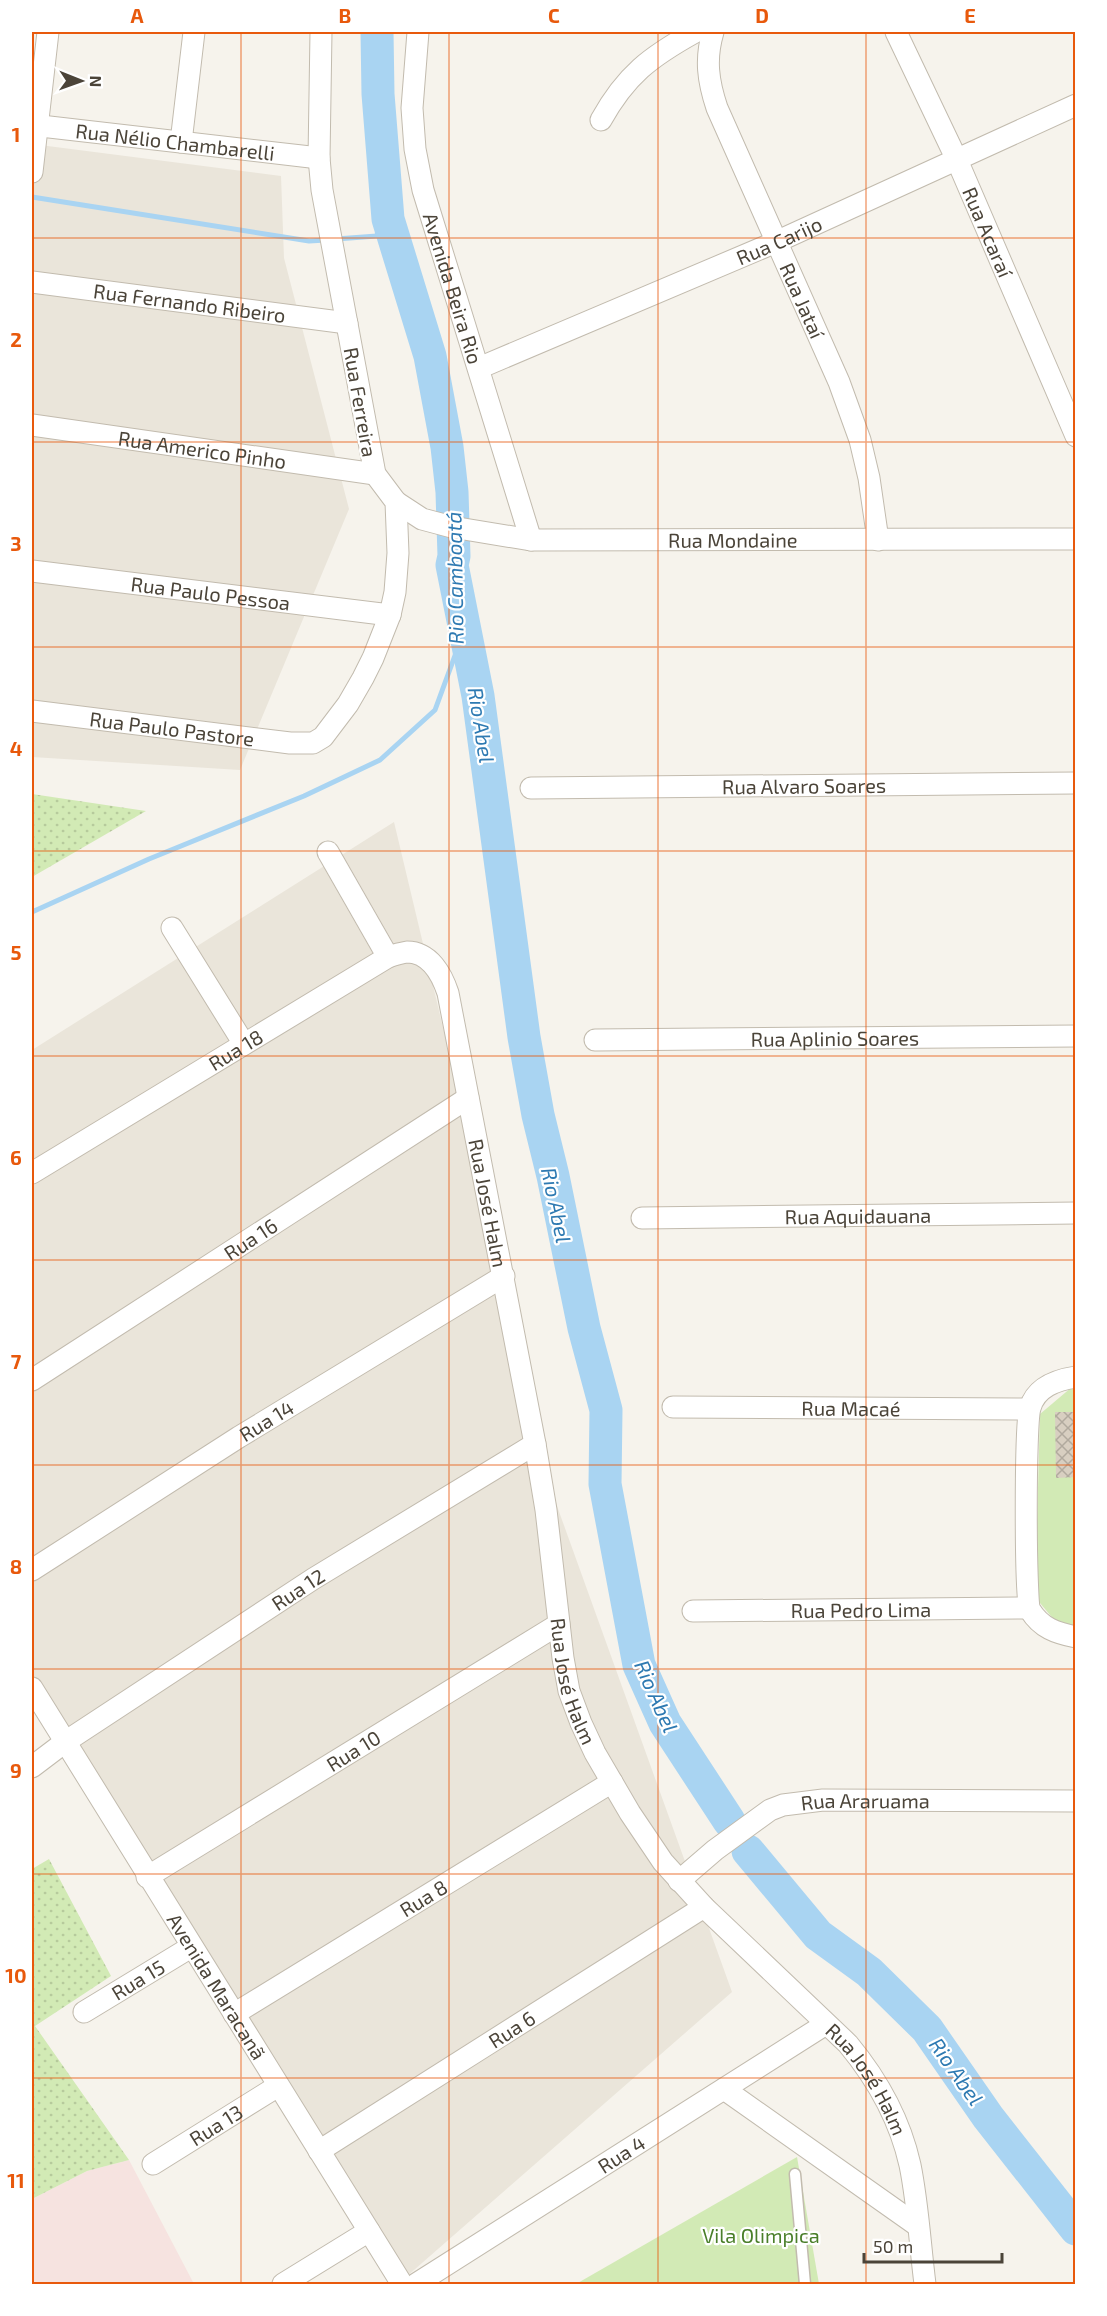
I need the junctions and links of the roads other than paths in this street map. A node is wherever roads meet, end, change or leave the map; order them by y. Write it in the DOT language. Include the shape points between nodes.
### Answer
graph roads {
  1 [pos="48,32"];
  2 [pos="194,32"];
  3 [pos="321,32"];
  4 [pos="418,32"];
  5 [pos="694,32"];
  6 [pos="713,32"];
  7 [pos="896,32"];
  8 [pos="1076,105"];
  9 [pos="601,120"];
  10 [pos="34,125"];
  11 [pos="181,142"];
  12 [pos="319,158"];
  13 [pos="957,160"];
  14 [pos="32,170"];
  15 [pos="776,242"];
  16 [pos="32,282"];
  17 [pos="347,323"];
  18 [pos="479,368"];
  19 [pos="32,425"];
  20 [pos="1076,436"];
  21 [pos="375,474"];
  22 [pos="396,502"];
  23 [pos="1076,539"];
  24 [pos="531,540"];
  25 [pos="878,540"];
  26 [pos="32,571"];
  27 [pos="390,615"];
  28 [pos="32,711"];
  29 [pos="1076,783"];
  30 [pos="531,789"];
  31 [pos="328,852"];
  32 [pos="172,928"];
  33 [pos="388,957"];
  34 [pos="441,973"];
  35 [pos="1076,1036"];
  36 [pos="595,1040"];
  37 [pos="244,1044"];
  38 [pos="468,1098"];
  39 [pos="32,1173"];
  40 [pos="1076,1213"];
  41 [pos="642,1218"];
  42 [pos="504,1276"];
  43 [pos="1076,1377"];
  44 [pos="32,1380"];
  45 [pos="673,1407"];
  46 [pos="1029,1408"];
  47 [pos="535,1444"];
  48 [pos="32,1570"];
  49 [pos="1029,1608"];
  50 [pos="693,1611"];
  51 [pos="559,1624"];
  52 [pos="1076,1637"];
  53 [pos="32,1688"];
  54 [pos="65,1742"];
  55 [pos="32,1767"];
  56 [pos="612,1782"];
  57 [pos="1076,1801"];
  58 [pos="147,1877"];
  59 [pos="679,1881"];
  60 [pos="704,1907"];
  61 [pos="192,1947"];
  62 [pos="84,2012"];
  63 [pos="234,2014"];
  64 [pos="826,2024"];
  65 [pos="278,2086"];
  66 [pos="724,2089"];
  67 [pos="319,2151"];
  68 [pos="153,2164"];
  69 [pos="795,2174"];
  70 [pos="918,2226"];
  71 [pos="369,2231"];
  72 [pos="283,2284"];
  73 [pos="402,2284"];
  74 [pos="416,2284"];
  75 [pos="805,2284"];
  76 [pos="925,2284"];
  1 -- 10 [label="street"];
  2 -- 11 [label="street"];
  3 -- 12 [label="street, Rua Ferreira"];
  4 -- 18 [label="street, Avenida Beira Rio" via="412,108 415,149 423,190"];
  5 -- 9 [label="street" via="634,73"];
  6 -- 15 [label="street, Rua Jataí" via="707,66 709,84"];
  7 -- 13 [label="street, Rua Acaraí"];
  8 -- 13 [label="street, Rua Carijo"];
  10 -- 11 [label="street, Rua Nélio Chambarelli"];
  10 -- 14 [label="street"];
  11 -- 12 [label="street, Rua Nélio Chambarelli"];
  12 -- 17 [label="street, Rua Ferreira"];
  13 -- 15 [label="street, Rua Carijo"];
  13 -- 20 [label="street, Rua Acaraí"];
  15 -- 18 [label="street, Rua Carijo"];
  15 -- 25 [label="street, Rua Jataí" via="839,382 860,440"];
  16 -- 17 [label="street, Rua Fernando Ribeiro"];
  17 -- 21 [label="street, Rua Ferreira"];
  18 -- 24 [label="street, Avenida Beira Rio"];
  19 -- 21 [label="street, Rua Americo Pinho"];
  21 -- 22 [label="street, Rua Ferreira"];
  22 -- 24 [label="street, Rua Mondaine" via="422,519"];
  22 -- 27 [label="street" via="399,553"];
  23 -- 25 [label="street, Rua Mondaine"];
  24 -- 25 [label="street, Rua Mondaine"];
  26 -- 27 [label="street, Rua Paulo Pessoa"];
  27 -- 28 [label="street, Rua Paulo Pastore" via="348,704 313,743"];
  29 -- 30 [label="street, Rua Alvaro Soares"];
  31 -- 33 [label="street"];
  32 -- 37 [label="street"];
  33 -- 34 [label="street, Rua 18" via="408,952 425,958"];
  33 -- 37 [label="street, Rua 18"];
  34 -- 38 [label="street, Rua José Halm"];
  35 -- 36 [label="street, Rua Aplinio Soares"];
  37 -- 39 [label="street, Rua 18"];
  38 -- 42 [label="street, Rua José Halm"];
  38 -- 44 [label="street, Rua 16"];
  40 -- 41 [label="street, Rua Aquidauana"];
  42 -- 47 [label="street, Rua José Halm"];
  42 -- 48 [label="street, Rua 14" via="239,1437"];
  43 -- 46 [label="street" via="1042,1388"];
  45 -- 46 [label="street, Rua Macaé"];
  46 -- 49 [label="street" via="1025,1503"];
  47 -- 51 [label="street, Rua José Halm"];
  47 -- 54 [label="street, Rua 12" via="313,1579"];
  49 -- 50 [label="street, Rua Pedro Lima"];
  49 -- 52 [label="street" via="1055,1633"];
  51 -- 56 [label="street, Rua José Halm" via="569,1691"];
  51 -- 58 [label="street, Rua 10"];
  53 -- 54 [label="street, Avenida Maracanã"];
  54 -- 55 [label="street, Rua 12"];
  54 -- 58 [label="street, Avenida Maracanã"];
  56 -- 59 [label="street, Rua José Halm" via="646,1838"];
  56 -- 63 [label="street, Rua 8"];
  57 -- 59 [label="street, Rua Araruama" via="823,1800 783,1805 770,1810 715,1850"];
  58 -- 61 [label="street, Avenida Maracanã"];
  59 -- 60 [label="street, Rua José Halm"];
  60 -- 64 [label="street, Rua José Halm"];
  60 -- 67 [label="street, Rua 6"];
  61 -- 62 [label="street, Rua 15"];
  61 -- 63 [label="street, Avenida Maracanã"];
  63 -- 65 [label="street, Avenida Maracanã"];
  64 -- 66 [label="street, Rua 4"];
  64 -- 70 [label="street, Rua José Halm" via="848,2044 885,2096 910,2165"];
  65 -- 67 [label="street, Avenida Maracanã"];
  65 -- 68 [label="street, Rua 13"];
  66 -- 70 [label="street"];
  66 -- 74 [label="street, Rua 4"];
  67 -- 71 [label="street, Avenida Maracanã"];
  69 -- 75 [label="lane"];
  70 -- 76 [label="street, Rua José Halm"];
  71 -- 72 [label="street"];
  71 -- 73 [label="street, Avenida Maracanã"];
}
